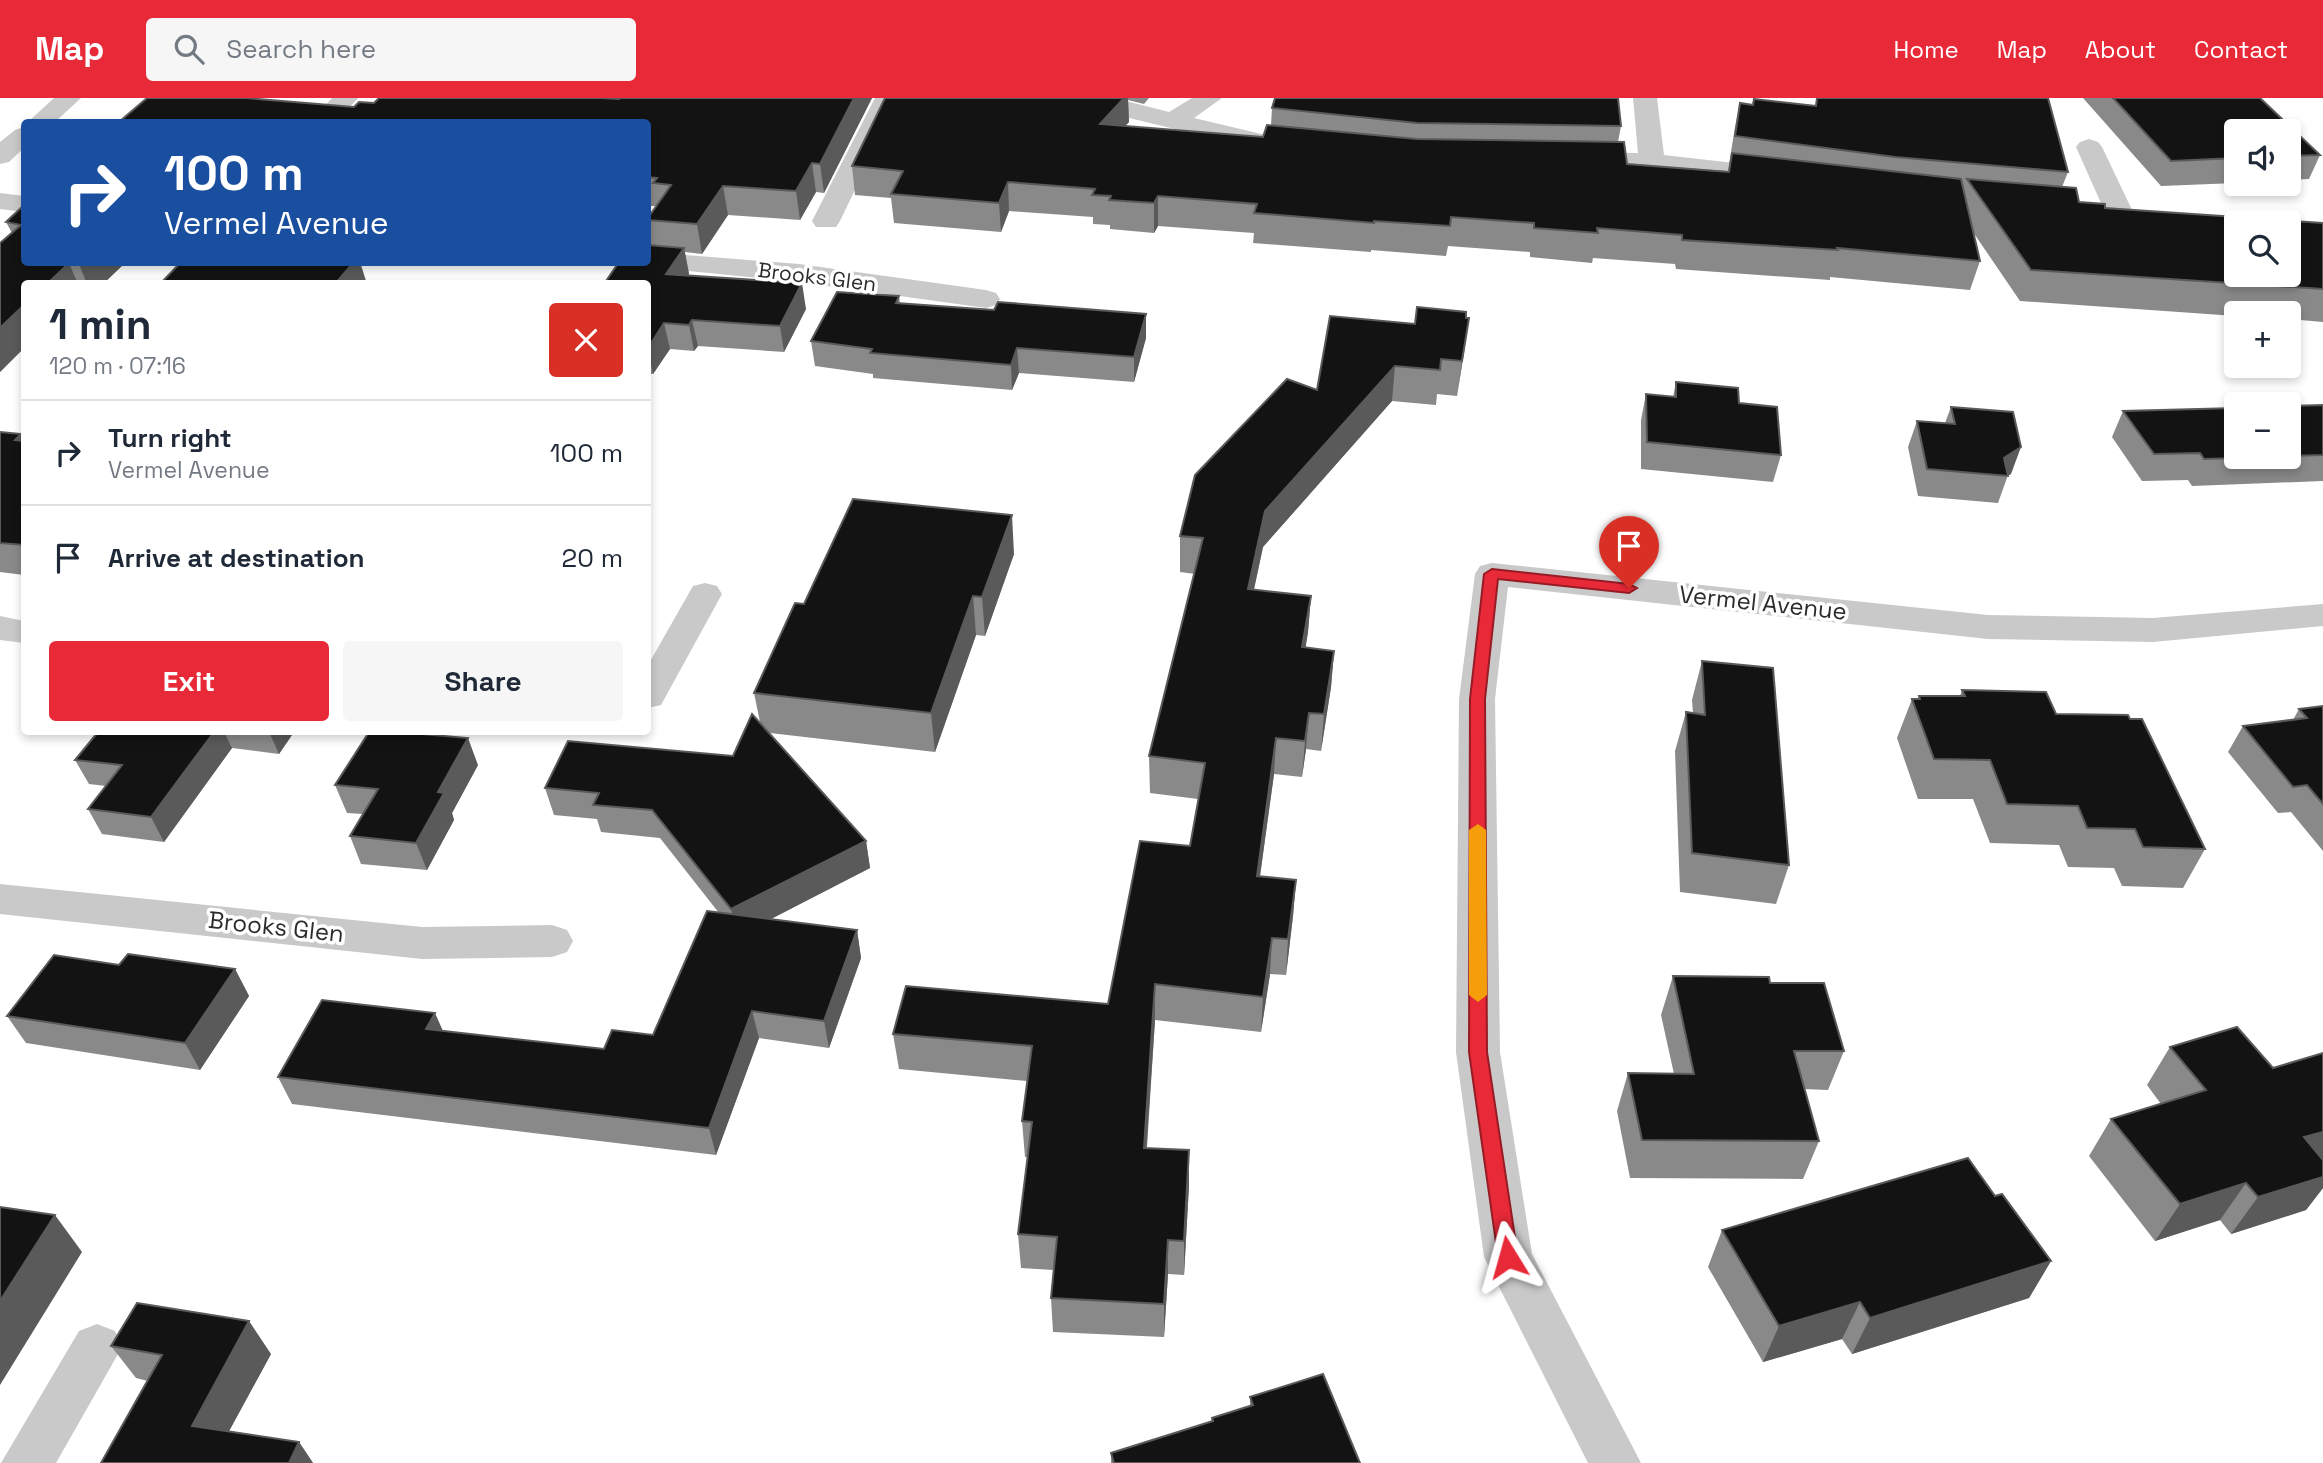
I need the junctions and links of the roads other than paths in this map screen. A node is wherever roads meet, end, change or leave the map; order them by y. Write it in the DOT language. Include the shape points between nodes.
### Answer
graph roads {
  1 [pos="69,98"];
  2 [pos="346,98"];
  3 [pos="887,98"];
  4 [pos="1076,98"];
  5 [pos="1210,98"];
  6 [pos="1645,98"];
  7 [pos="44,119"];
  8 [pos="325,119"];
  9 [pos="1173,120"];
  10 [pos="21,138"];
  11 [pos="1289,146"];
  12 [pos="2089,147"];
  13 [pos="0,156"];
  14 [pos="1554,160"];
  15 [pos="1652,161"];
  16 [pos="1809,181"];
  17 [pos="0,201"];
  18 [pos="21,204"];
  19 [pos="2085,208"];
  20 [pos="826,221"];
  21 [pos="651,260"];
  22 [pos="986,299"];
  23 [pos="705,594"];
  24 [pos="2323,615"];
  25 [pos="0,628"];
  26 [pos="21,632"];
  27 [pos="651,691"];
  28 [pos="0,899"];
  29 [pos="552,941"];
  30 [pos="97,1346"];
  31 [pos="27,1463"];
  32 [pos="1615,1463"];
  1 -- 7 [label="street"];
  2 -- 8 [label="street"];
  3 -- 20 [label="street"];
  4 -- 9 [label="street"];
  5 -- 9 [label="street"];
  6 -- 15 [label="street"];
  9 -- 11 [label="street" via="1230,137"];
  10 -- 13 [label="street"];
  12 -- 19 [label="street" via="2132,213"];
  14 -- 15 [label="street"];
  15 -- 16 [label="street"];
  17 -- 18 [label="street"];
  21 -- 22 [label="street, Brooks Glen" via="799,273"];
  23 -- 27 [label="street"];
  24 -- 32 [label="street, Vermel Avenue" via="2153,630 1988,626 1492,574 1477,699 1478,1052 1508,1257"];
  25 -- 26 [label="street"];
  28 -- 29 [label="street, Brooks Glen" via="422,943"];
  30 -- 31 [label="street"];
}
